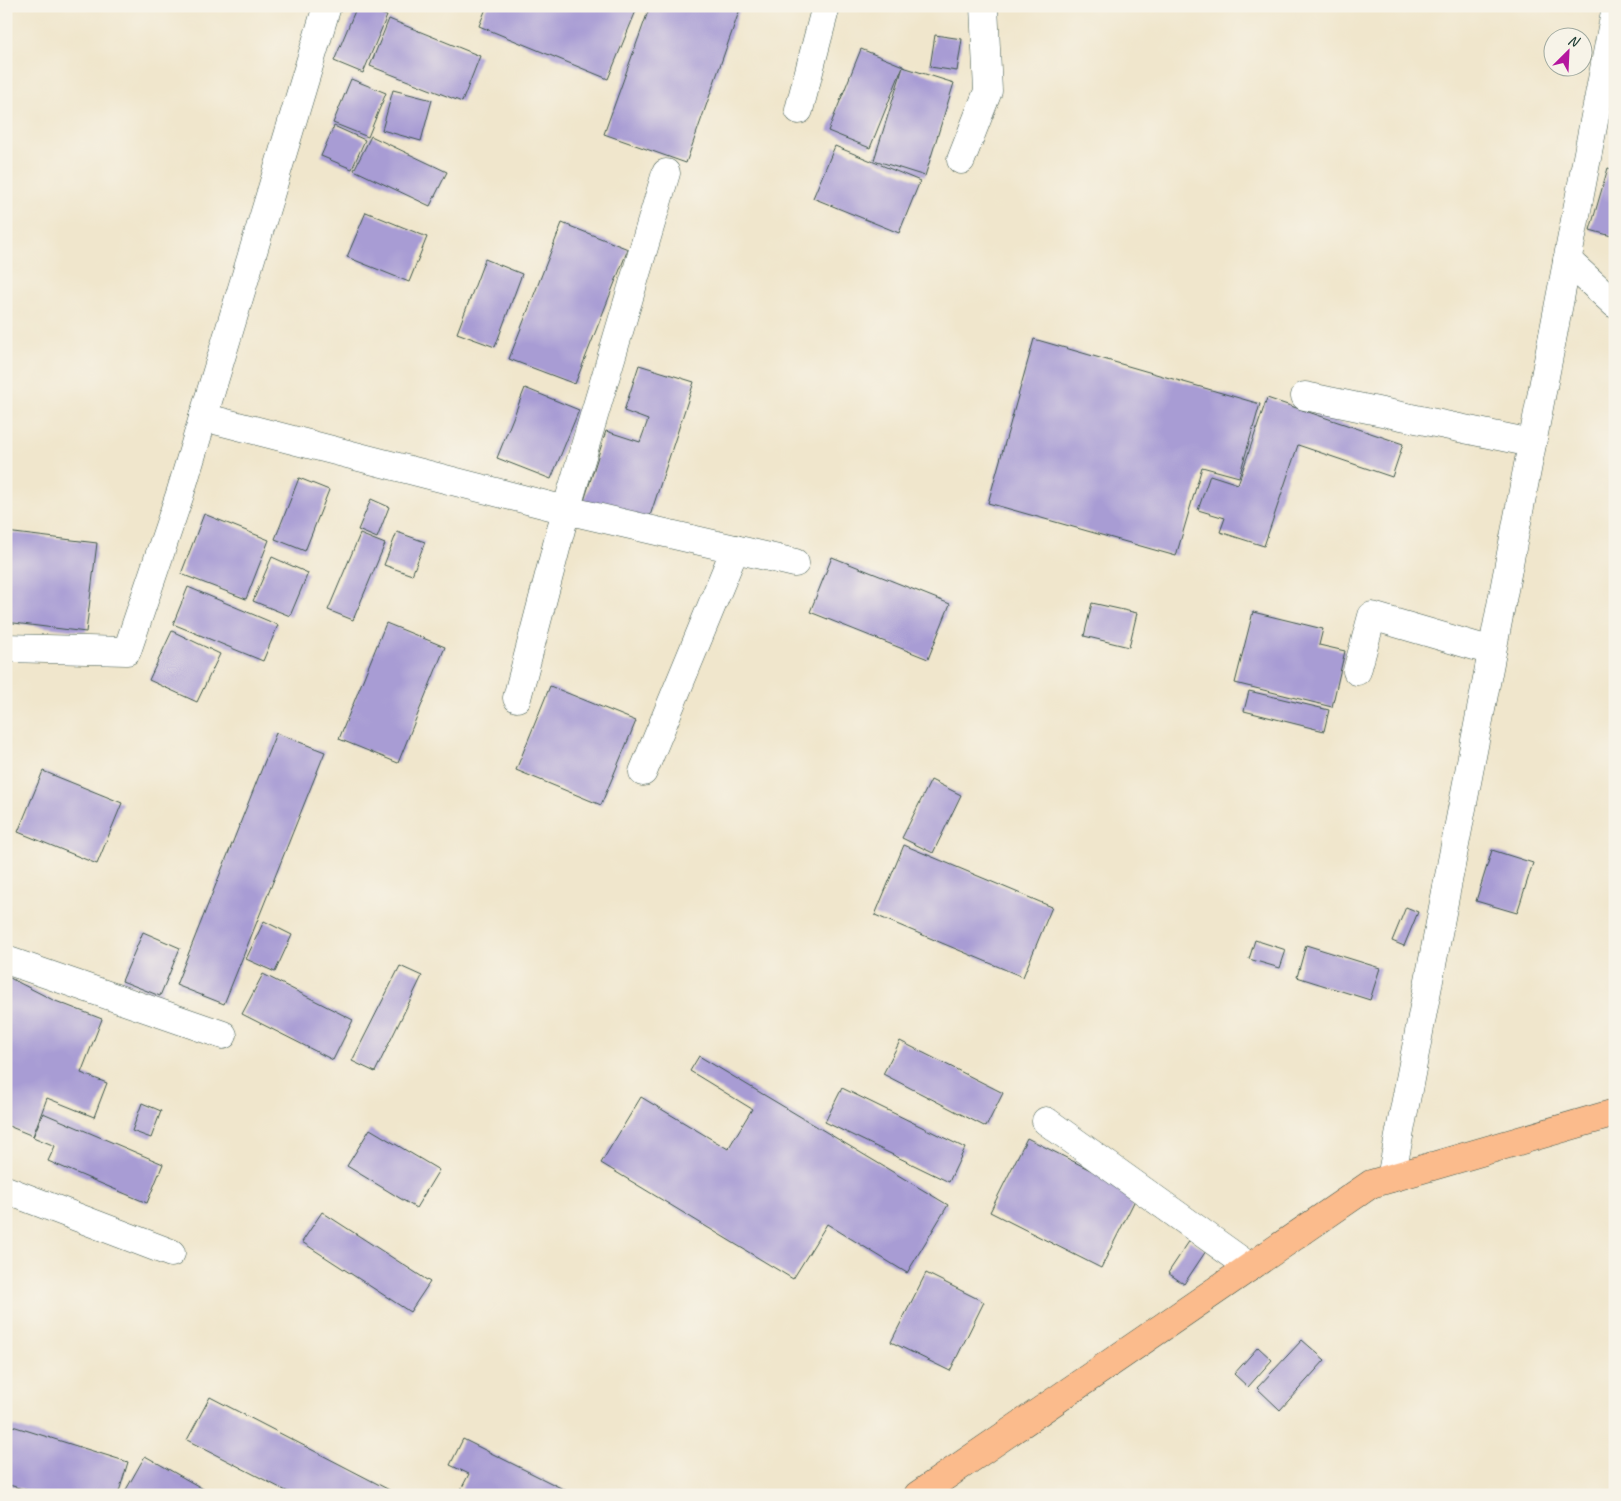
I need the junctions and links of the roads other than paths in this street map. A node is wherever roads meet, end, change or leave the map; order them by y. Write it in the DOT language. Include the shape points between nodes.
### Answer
graph roads {
  1 [pos="327,6"];
  2 [pos="826,6"];
  3 [pos="984,6"];
  4 [pos="1615,12"];
  5 [pos="799,110"];
  6 [pos="961,160"];
  7 [pos="666,173"];
  8 [pos="1567,260"];
  9 [pos="1615,304"];
  10 [pos="1305,396"];
  11 [pos="203,417"];
  12 [pos="1532,443"];
  13 [pos="566,510"];
  14 [pos="735,549"];
  15 [pos="796,563"];
  16 [pos="6,648"];
  17 [pos="1492,651"];
  18 [pos="1357,672"];
  19 [pos="517,698"];
  20 [pos="643,772"];
  21 [pos="6,960"];
  22 [pos="222,1035"];
  23 [pos="1615,1112"];
  24 [pos="1046,1121"];
  25 [pos="1391,1178"];
  26 [pos="6,1190"];
  27 [pos="171,1253"];
  28 [pos="1250,1267"];
  29 [pos="918,1495"];
  1 -- 11 [label="street"];
  2 -- 5 [label="street"];
  3 -- 6 [label="street" via="988,91"];
  4 -- 8 [label="street"];
  7 -- 13 [label="street"];
  8 -- 9 [label="street"];
  8 -- 12 [label="street"];
  10 -- 12 [label="street"];
  11 -- 13 [label="street"];
  11 -- 16 [label="street" via="128,650"];
  12 -- 17 [label="street"];
  13 -- 14 [label="street"];
  13 -- 19 [label="street"];
  14 -- 15 [label="street"];
  14 -- 20 [label="street"];
  17 -- 18 [label="street" via="1372,616"];
  17 -- 25 [label="street"];
  21 -- 22 [label="street"];
  23 -- 25 [label="main road"];
  24 -- 28 [label="street"];
  25 -- 28 [label="main road" via="1371,1184"];
  26 -- 27 [label="street"];
  28 -- 29 [label="main road"];
}
